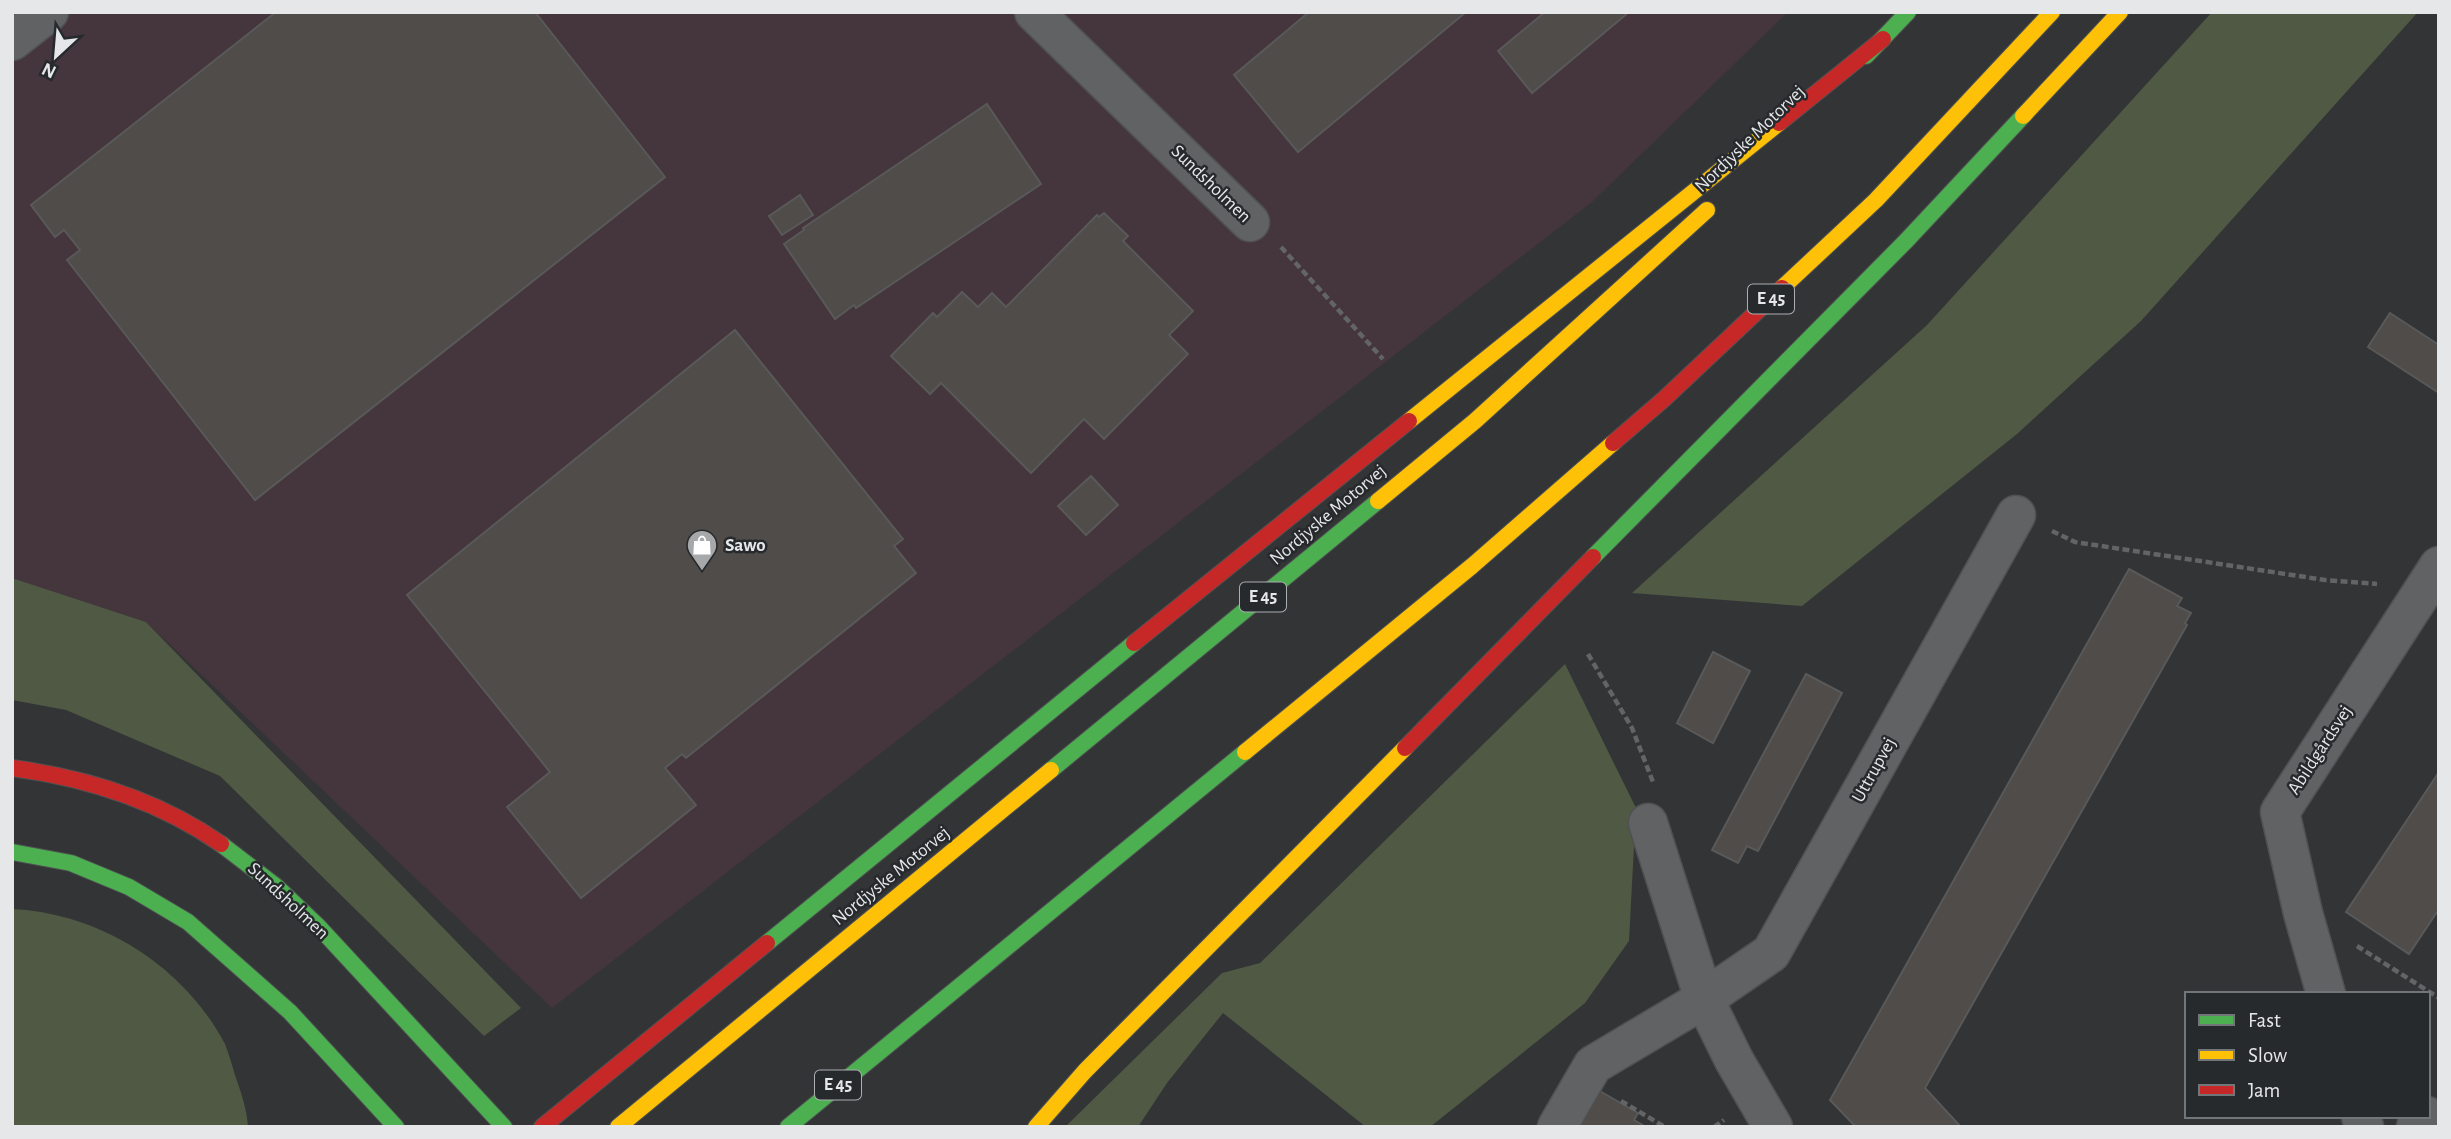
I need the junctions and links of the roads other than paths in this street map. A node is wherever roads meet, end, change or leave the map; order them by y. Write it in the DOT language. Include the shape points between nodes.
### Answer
graph roads {
  1 [pos="49,12"];
  2 [pos="1034,12"];
  3 [pos="1908,12"];
  4 [pos="2052,12"];
  5 [pos="2120,12"];
  6 [pos="1883,39"];
  7 [pos="12,41"];
  8 [pos="1763,156"];
  9 [pos="1723,195"];
  10 [pos="1250,222"];
  11 [pos="2016,515"];
  12 [pos="2429,582"];
  13 [pos="12,768"];
  14 [pos="1648,823"];
  15 [pos="12,852"];
  16 [pos="2325,992"];
  17 [pos="1704,999"];
  18 [pos="396,1127"];
  19 [pos="504,1127"];
  20 [pos="542,1127"];
  21 [pos="618,1127"];
  22 [pos="788,1127"];
  23 [pos="1035,1127"];
  24 [pos="1557,1127"];
  25 [pos="1773,1127"];
  1 -- 7 [label="street"];
  2 -- 10 [label="street, Sundsholmen"];
  3 -- 6 [label="main road, Nordjyske Motorvej"];
  4 -- 22 [label="main road, E 45" via="1876,200 1664,399 1472,566"];
  5 -- 23 [label="main road" via="1906,241 1085,1071"];
  6 -- 8 [label="main road, Nordjyske Motorvej"];
  6 -- 20 [label="main road"];
  9 -- 21 [label="main road, Nordjyske Motorvej / E 45" via="1475,421"];
  11 -- 17 [label="street, Uttrupvej" via="1771,953"];
  12 -- 16 [label="street, Abildgårdsvej" via="2280,812"];
  13 -- 19 [label="main road, Sundsholmen" via="112,787 182,818 244,859 309,917"];
  14 -- 17 [label="street"];
  15 -- 18 [label="main road" via="71,863 129,887 188,922 290,1012"];
  17 -- 24 [label="street, Uttrupvej" via="1593,1065"];
  17 -- 25 [label="street"];
}
